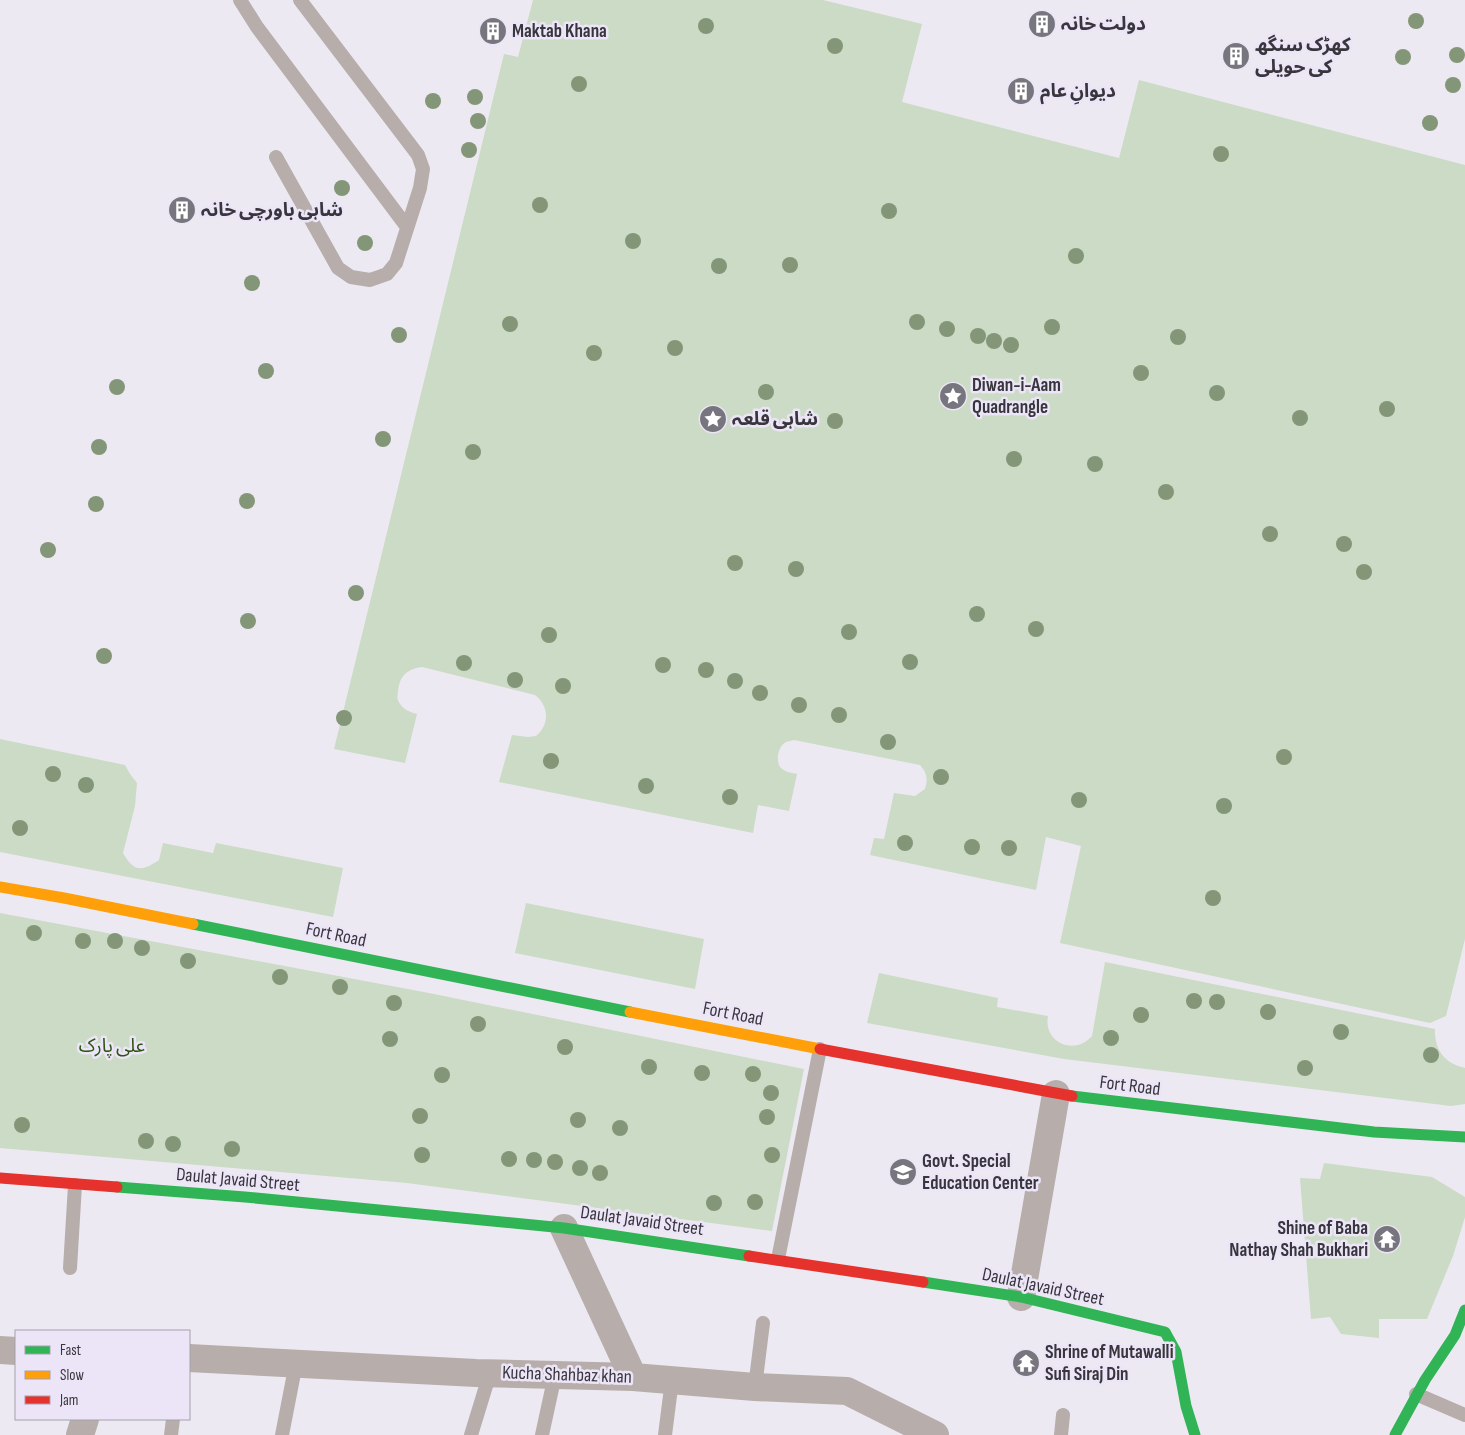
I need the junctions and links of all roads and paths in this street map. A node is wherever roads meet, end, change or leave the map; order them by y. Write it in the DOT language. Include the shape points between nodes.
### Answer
graph roads {
  1 [pos="240,0"];
  2 [pos="300,0"];
  3 [pos="276,157"];
  4 [pos="407,227"];
  5 [pos="0,887"];
  6 [pos="820,1049"];
  7 [pos="1056,1094"];
  8 [pos="1465,1137"];
  9 [pos="0,1178"];
  10 [pos="75,1185"];
  11 [pos="564,1228"];
  12 [pos="778,1259"];
  13 [pos="70,1268"];
  14 [pos="1021,1297"];
  15 [pos="1465,1310"];
  16 [pos="763,1323"];
  17 [pos="1460,1336"];
  18 [pos="0,1350"];
  19 [pos="15,1351"];
  20 [pos="190,1358"];
  21 [pos="296,1364"];
  22 [pos="490,1373"];
  23 [pos="555,1375"];
  24 [pos="633,1377"];
  25 [pos="672,1380"];
  26 [pos="755,1387"];
  27 [pos="1416,1394"];
  28 [pos="1063,1415"];
  29 [pos="1465,1415"];
  30 [pos="85,1420"];
  31 [pos="173,1420"];
  32 [pos="80,1435"];
  33 [pos="171,1435"];
  34 [pos="282,1435"];
  35 [pos="471,1435"];
  36 [pos="542,1435"];
  37 [pos="665,1435"];
  38 [pos="935,1435"];
  39 [pos="1061,1435"];
  40 [pos="1195,1435"];
  41 [pos="1394,1435"];
  1 -- 4 [label="lane"];
  2 -- 4 [label="lane" via="418,155 423,169"];
  3 -- 4 [label="lane" via="338,268 351,277 370,280 388,274 396,263"];
  5 -- 6 [label="street, Fort Road"];
  6 -- 7 [label="street, Fort Road"];
  6 -- 12 [label="lane"];
  7 -- 8 [label="street, Fort Road" via="1374,1132"];
  7 -- 14 [label="street"];
  9 -- 10 [label="street, Daulat Javaid Street"];
  10 -- 11 [label="street, Daulat Javaid Street" via="246,1197"];
  10 -- 13 [label="lane"];
  11 -- 12 [label="street, Daulat Javaid Street"];
  11 -- 24 [label="street"];
  12 -- 14 [label="street, Daulat Javaid Street"];
  14 -- 40 [label="street, Daulat Javaid Street" via="1165,1332 1176,1352"];
  15 -- 17 [label="street"];
  16 -- 26 [label="lane"];
  17 -- 27 [label="street"];
  18 -- 19 [label="street"];
  20 -- 21 [label="street, Kucha Shahbaz khan"];
  21 -- 22 [label="street, Kucha Shahbaz khan"];
  21 -- 34 [label="lane"];
  22 -- 23 [label="street, Kucha Shahbaz khan"];
  22 -- 35 [label="lane"];
  23 -- 24 [label="street, Kucha Shahbaz khan"];
  23 -- 36 [label="lane"];
  24 -- 25 [label="street, Kucha Shahbaz khan"];
  25 -- 26 [label="street, Kucha Shahbaz khan"];
  25 -- 37 [label="lane"];
  26 -- 38 [label="street, Kucha Shahbaz khan" via="847,1391"];
  27 -- 29 [label="lane"];
  27 -- 41 [label="street"];
  28 -- 39 [label="lane"];
  30 -- 32 [label="street"];
  31 -- 33 [label="lane"];
}
